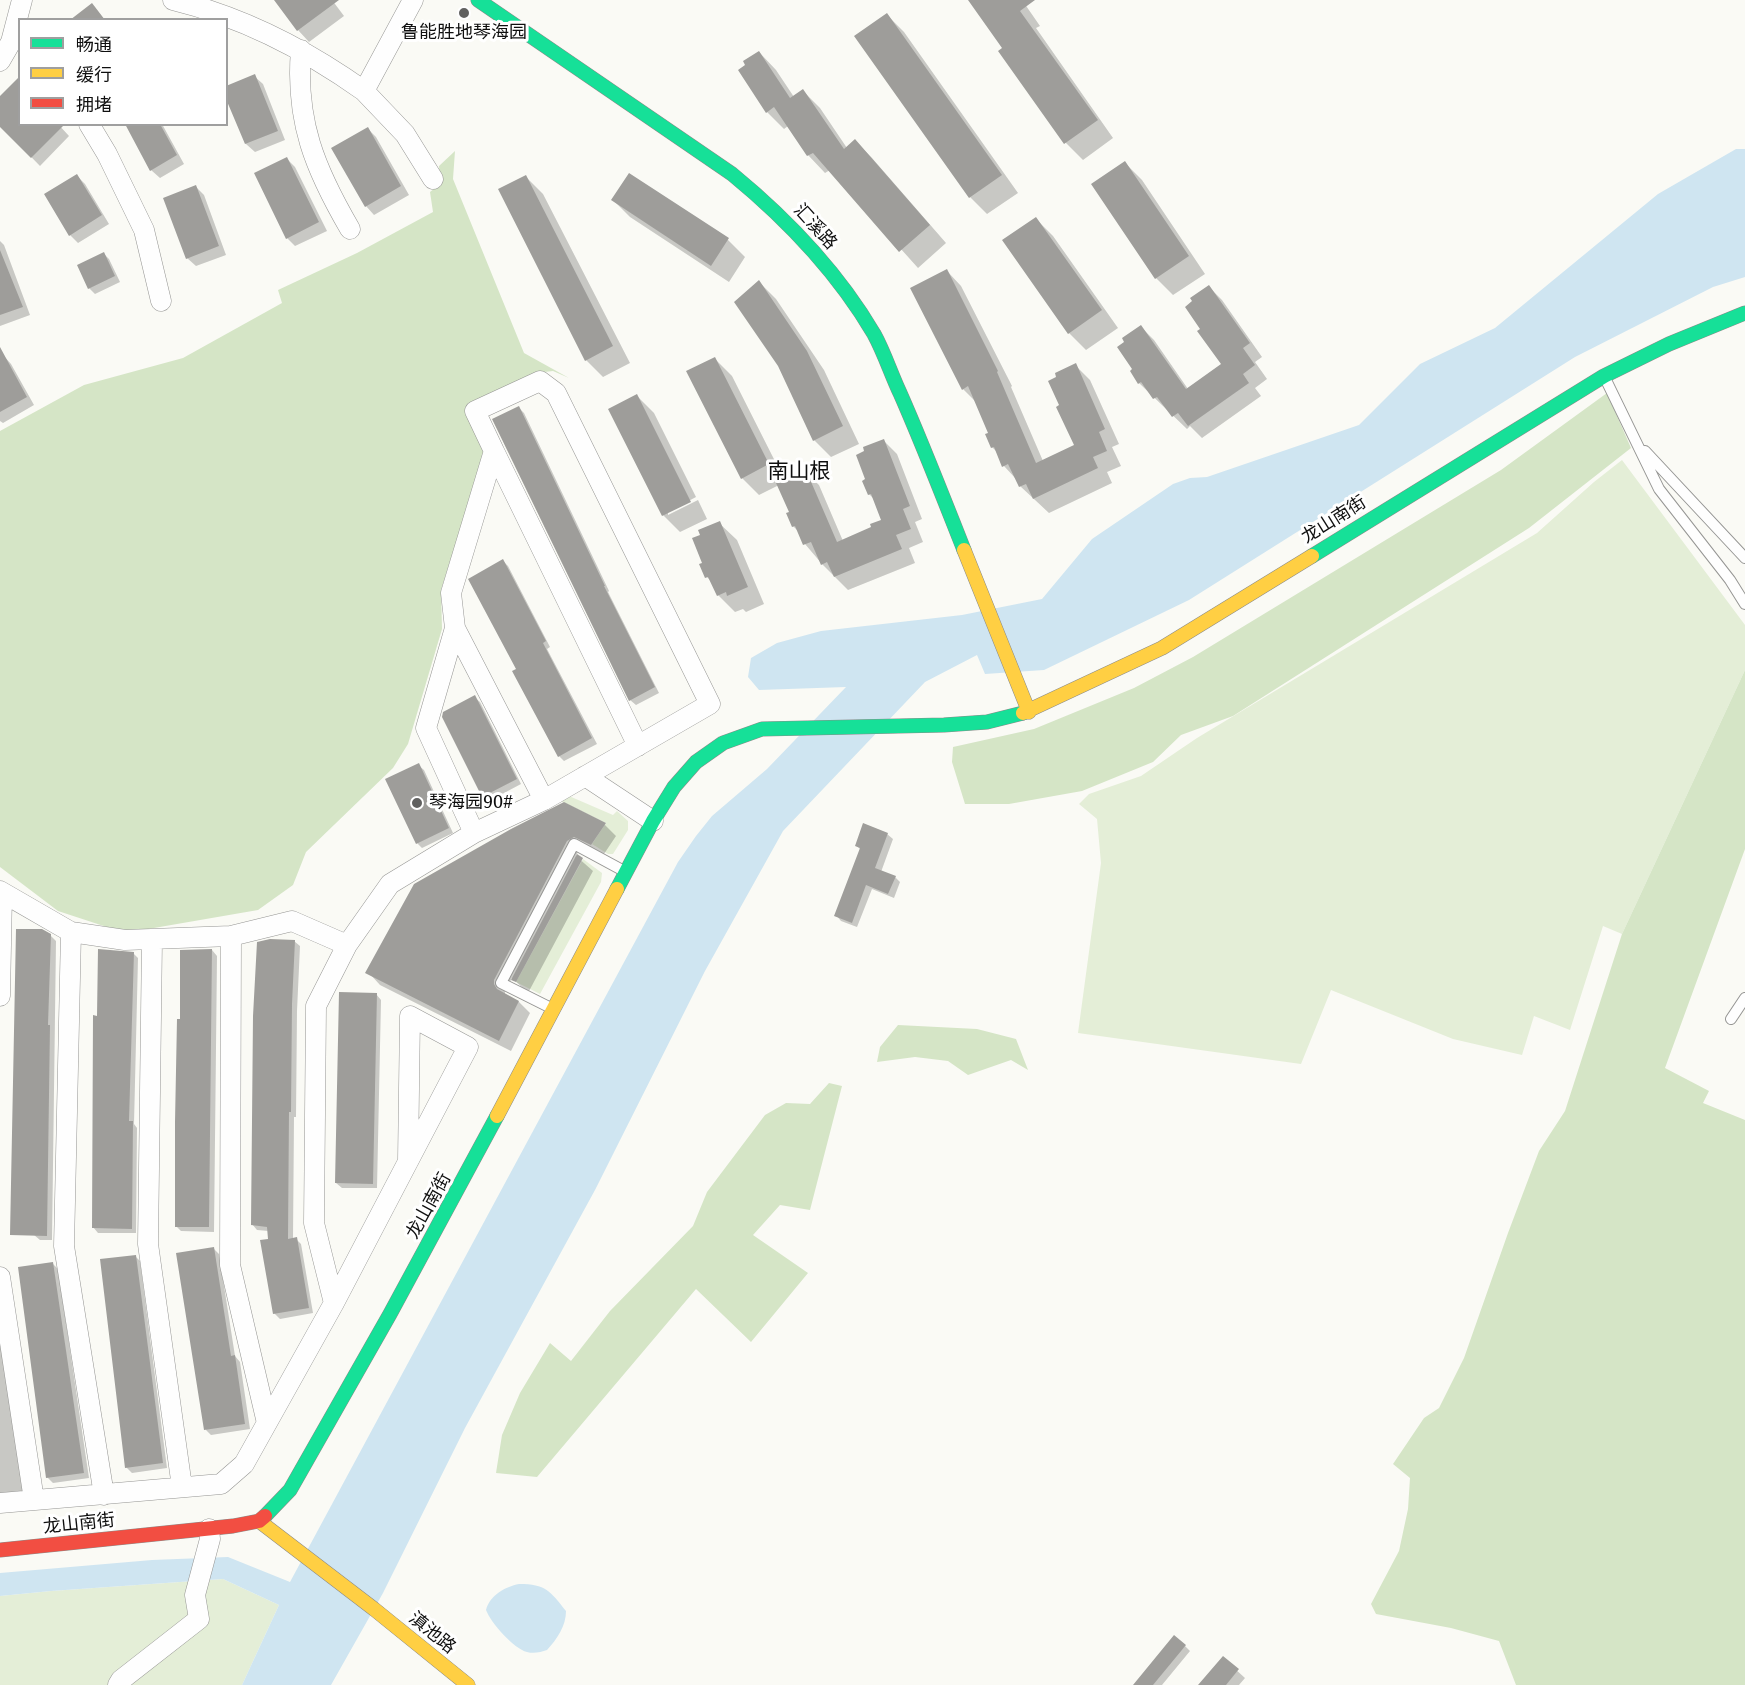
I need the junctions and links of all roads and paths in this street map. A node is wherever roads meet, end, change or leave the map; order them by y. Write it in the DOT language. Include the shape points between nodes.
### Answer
graph roads {
  1 [pos="22,0"];
  2 [pos="173,0"];
  3 [pos="413,0"];
  4 [pos="478,0"];
  5 [pos="209,6"];
  6 [pos="19,18"];
  7 [pos="18,26"];
  8 [pos="15,46"];
  9 [pos="301,50"];
  10 [pos="0,62"];
  11 [pos="364,91"];
  12 [pos="89,126"];
  13 [pos="433,179"];
  14 [pos="350,229"];
  15 [pos="161,301"];
  16 [pos="1745,313"];
  17 [pos="1604,376"];
  18 [pos="1639,444"];
  19 [pos="494,451"];
  20 [pos="1745,558"];
  21 [pos="1745,604"];
  22 [pos="455,628"];
  23 [pos="1029,712"];
  24 [pos="638,746"];
  25 [pos="585,776"];
  26 [pos="544,800"];
  27 [pos="653,821"];
  28 [pos="474,833"];
  29 [pos="626,872"];
  30 [pos="1,892"];
  31 [pos="71,932"];
  32 [pos="231,936"];
  33 [pos="152,940"];
  34 [pos="347,945"];
  35 [pos="0,996"];
  36 [pos="1745,998"];
  37 [pos="553,1010"];
  38 [pos="1731,1019"];
  39 [pos="408,1161"];
  40 [pos="0,1277"];
  41 [pos="334,1303"];
  42 [pos="267,1423"];
  43 [pos="182,1487"];
  44 [pos="104,1495"];
  45 [pos="34,1500"];
  46 [pos="0,1503"];
  47 [pos="259,1521"];
  48 [pos="209,1528"];
  49 [pos="0,1550"];
  50 [pos="118,1685"];
  51 [pos="468,1685"];
  1 -- 6 [label="street"];
  2 -- 5 [label="street"];
  3 -- 11 [label="street"];
  4 -- 23 [label="street, 汇溪路" via="732,174 771,206 843,288 875,336"];
  5 -- 9 [label="street"];
  7 -- 8 [label="street"];
  8 -- 10 [label="street"];
  9 -- 11 [label="street"];
  9 -- 14 [label="street" via="299,80 305,126 330,195"];
  11 -- 13 [label="street" via="405,134"];
  12 -- 15 [label="street" via="144,230"];
  16 -- 17 [label="street, 龙山南街"];
  17 -- 18 [label="lane"];
  17 -- 23 [label="street, 龙山南街" via="1162,648"];
  18 -- 20 [label="lane"];
  18 -- 21 [label="lane" via="1659,489"];
  19 -- 22 [label="street" via="451,593"];
  19 -- 24 [label="street"];
  19 -- 24 [label="street" via="475,411 540,381 556,393 710,704"];
  22 -- 26 [label="street"];
  22 -- 28 [label="street" via="426,728"];
  23 -- 27 [label="street, 龙山南街" via="987,722 750,732 712,748 692,765"];
  24 -- 25 [label="street"];
  25 -- 26 [label="street"];
  25 -- 27 [label="street"];
  26 -- 28 [label="street"];
  27 -- 29 [label="street, 龙山南街"];
  28 -- 34 [label="street" via="390,884"];
  29 -- 37 [label="street, 龙山南街"];
  29 -- 37 [label="lane" via="574,844 548,893 501,983"];
  30 -- 31 [label="street"];
  30 -- 35 [label="street"];
  31 -- 33 [label="street"];
  31 -- 44 [label="street" via="64,1246"];
  32 -- 33 [label="street"];
  32 -- 34 [label="street" via="292,921"];
  32 -- 42 [label="street" via="230,1265"];
  33 -- 43 [label="street" via="148,1244"];
  34 -- 41 [label="street" via="316,1006 314,1223"];
  36 -- 38 [label="lane"];
  37 -- 47 [label="street, 龙山南街" via="296,1480"];
  39 -- 39 [label="street" via="468,1047 410,1016 408,1150"];
  39 -- 41 [label="street"];
  40 -- 45 [label="street"];
  41 -- 42 [label="street"];
  42 -- 43 [label="street" via="244,1464 221,1484"];
  43 -- 44 [label="street"];
  44 -- 45 [label="street"];
  45 -- 46 [label="street"];
  47 -- 48 [label="street, 龙山南街"];
  47 -- 51 [label="street, 滇池路"];
  48 -- 49 [label="street, 龙山南街"];
  48 -- 50 [label="street" via="210,1539 195,1595 199,1619"];
}
